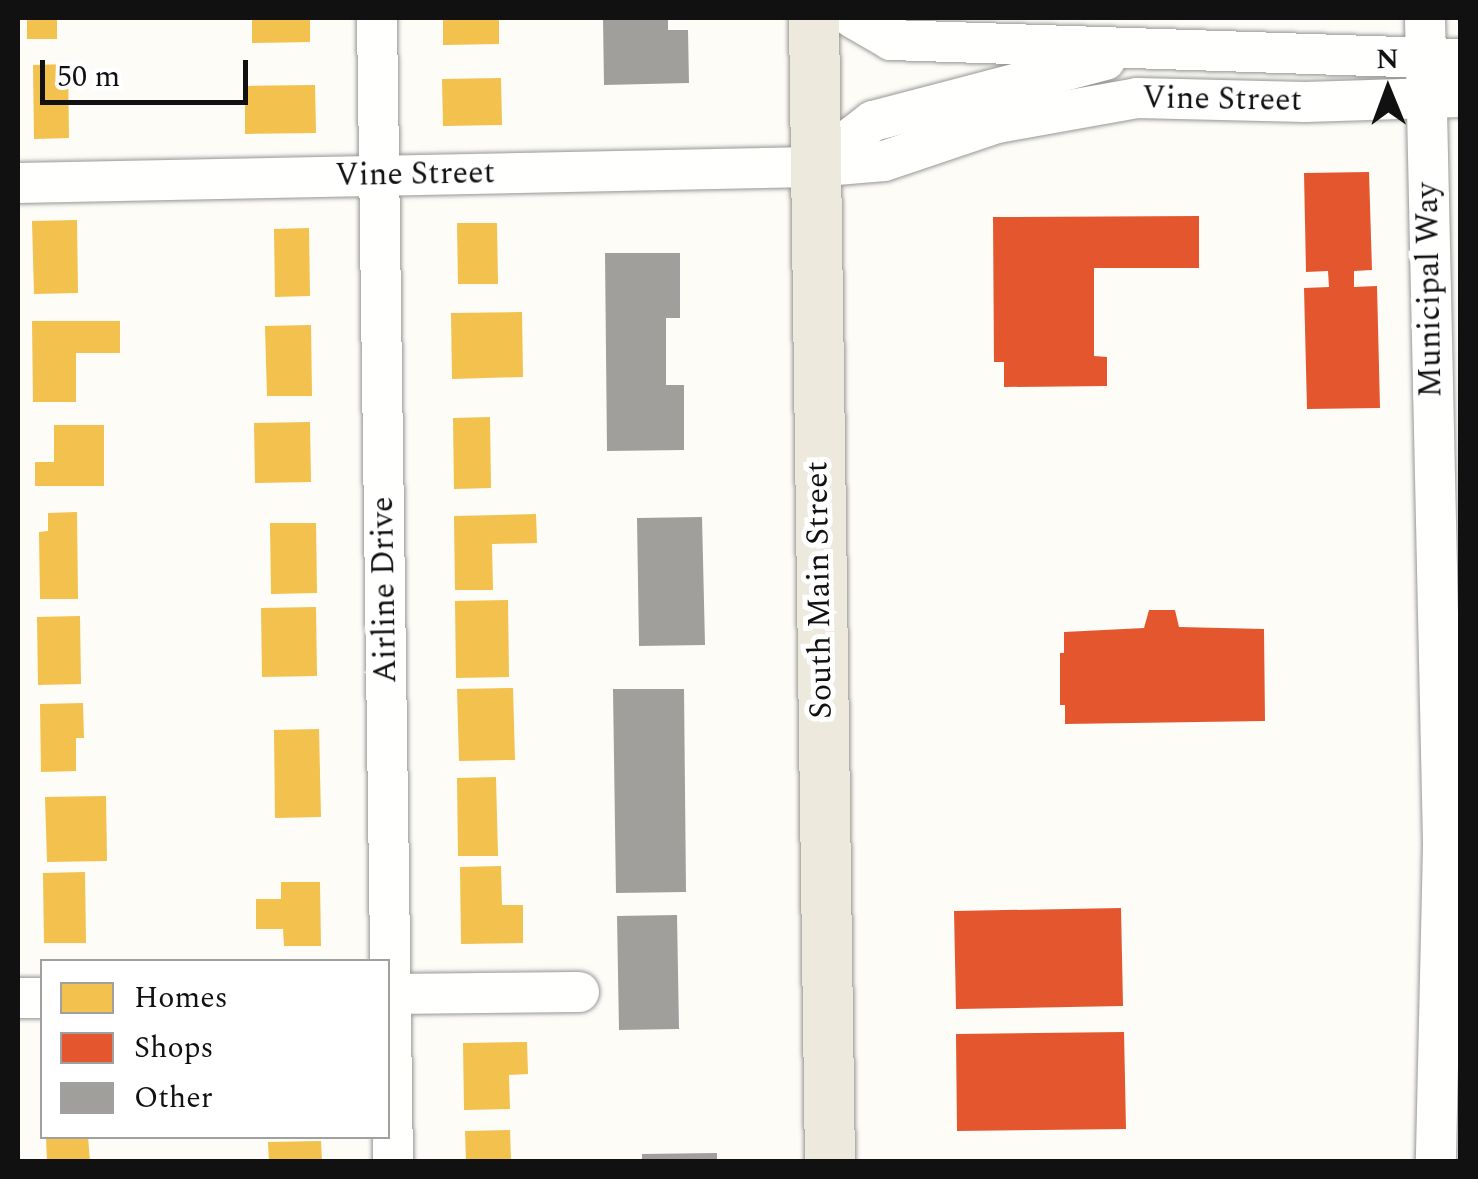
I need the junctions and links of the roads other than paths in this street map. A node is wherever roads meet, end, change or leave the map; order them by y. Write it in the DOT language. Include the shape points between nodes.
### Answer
graph roads {
  1 [pos="376,18"];
  2 [pos="814,18"];
  3 [pos="853,18"];
  4 [pos="1425,18"];
  5 [pos="1154,48"];
  6 [pos="1443,78"];
  7 [pos="813,167"];
  8 [pos="379,176"];
  9 [pos="18,183"];
  10 [pos="389,959"];
  11 [pos="580,992"];
  12 [pos="390,994"];
  13 [pos="390,1036"];
  14 [pos="393,1162"];
  15 [pos="830,1162"];
  16 [pos="1436,1162"];
  1 -- 8 [label="street, Airline Drive"];
  2 -- 7 [label="main road, South Main Street"];
  3 -- 5 [label="street, Vine Street" via="891,40"];
  4 -- 6 [label="street, Municipal Way"];
  5 -- 6 [label="street, Vine Street"];
  5 -- 7 [label="street, Vine Street" via="872,121"];
  6 -- 7 [label="street, Vine Street" via="1305,102 1138,98 998,123 884,162"];
  6 -- 16 [label="street, Municipal Way"];
  7 -- 8 [label="street, Vine Street"];
  7 -- 15 [label="main road, South Main Street"];
  8 -- 9 [label="street, Vine Street"];
  8 -- 10 [label="street, Airline Drive"];
  11 -- 12 [label="street"];
  13 -- 14 [label="street, Airline Drive"];
}
